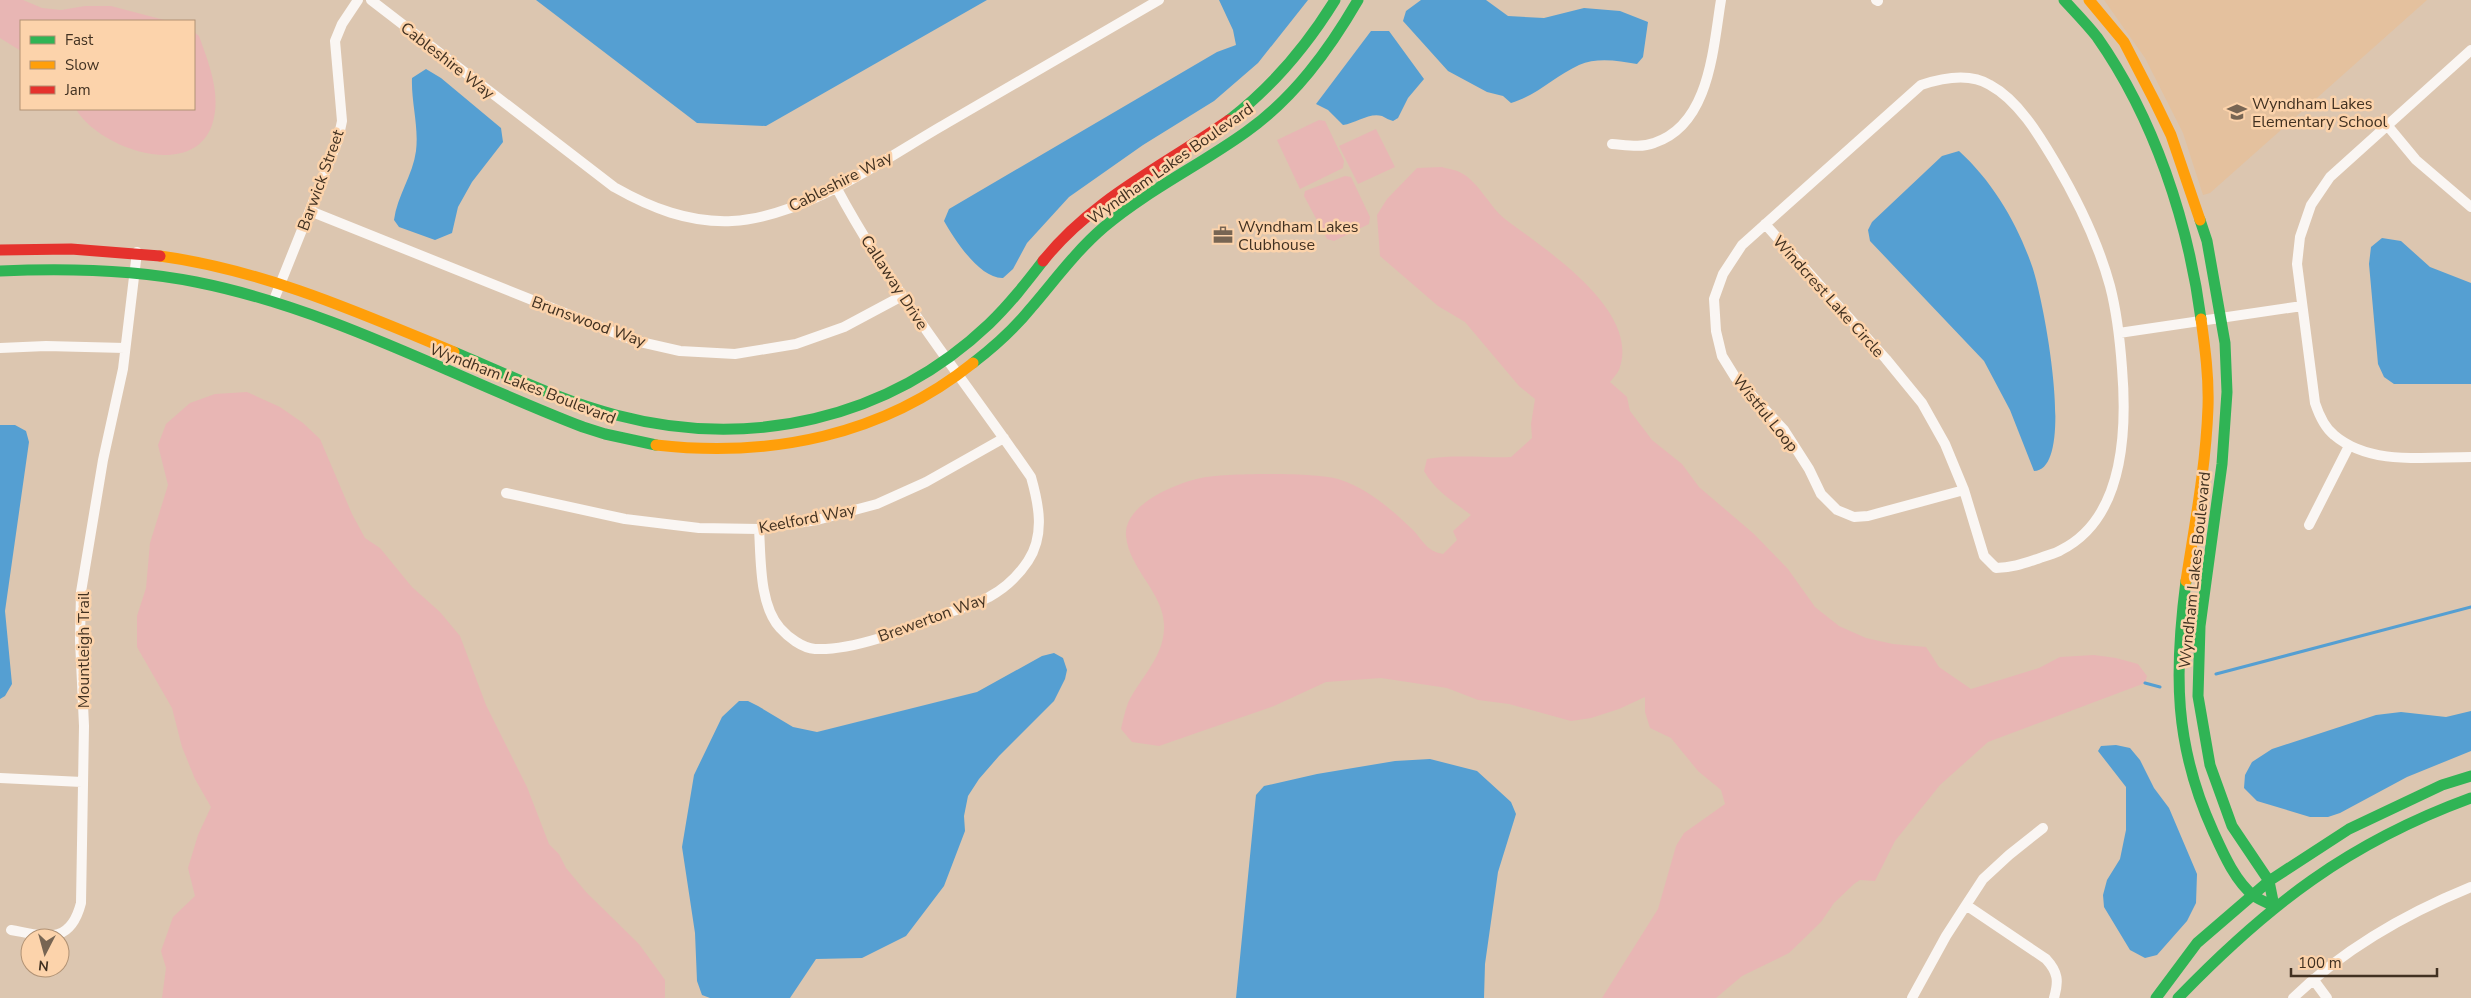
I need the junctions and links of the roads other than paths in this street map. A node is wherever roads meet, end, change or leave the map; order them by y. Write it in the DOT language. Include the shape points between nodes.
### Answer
graph roads {
  1 [pos="358,0"];
  2 [pos="371,0"];
  3 [pos="1160,0"];
  4 [pos="1335,0"];
  5 [pos="1358,0"];
  6 [pos="1722,0"];
  7 [pos="2064,0"];
  8 [pos="2089,0"];
  9 [pos="2471,50"];
  10 [pos="1239,112"];
  11 [pos="2387,125"];
  12 [pos="1249,130"];
  13 [pos="2171,134"];
  14 [pos="2153,143"];
  15 [pos="1612,144"];
  16 [pos="836,187"];
  17 [pos="2471,207"];
  18 [pos="310,211"];
  19 [pos="1766,224"];
  20 [pos="0,250"];
  21 [pos="137,252"];
  22 [pos="0,270"];
  23 [pos="135,271"];
  24 [pos="280,284"];
  25 [pos="902,296"];
  26 [pos="273,302"];
  27 [pos="2302,306"];
  28 [pos="2221,318"];
  29 [pos="2203,321"];
  30 [pos="2119,333"];
  31 [pos="0,348"];
  32 [pos="125,348"];
  33 [pos="947,358"];
  34 [pos="958,374"];
  35 [pos="1004,438"];
  36 [pos="2349,446"];
  37 [pos="2471,457"];
  38 [pos="1964,490"];
  39 [pos="506,493"];
  40 [pos="2309,525"];
  41 [pos="759,529"];
  42 [pos="2471,776"];
  43 [pos="0,778"];
  44 [pos="82,782"];
  45 [pos="2471,798"];
  46 [pos="2043,828"];
  47 [pos="2269,881"];
  48 [pos="2471,887"];
  49 [pos="2251,894"];
  50 [pos="1966,905"];
  51 [pos="2274,906"];
  52 [pos="11,930"];
  53 [pos="2313,979"];
  54 [pos="1912,998"];
  55 [pos="2054,998"];
  56 [pos="2156,998"];
  57 [pos="2178,998"];
  58 [pos="2293,998"];
  59 [pos="2326,998"];
  1 -- 18 [label="street, Barwick Street" via="335,41 342,122"];
  2 -- 16 [label="street, Cableshire Way" via="614,187 657,209 691,218 746,219 790,208"];
  3 -- 16 [label="street, Cableshire Way"];
  4 -- 10 [label="street, Wyndham Lakes Boulevard" via="1317,31 1291,64"];
  5 -- 12 [label="street, Wyndham Lakes Boulevard" via="1305,78"];
  6 -- 15 [label="street" via="1706,85 1697,107 1675,131 1655,143 1635,146"];
  7 -- 14 [label="street, Wyndham Lakes Boulevard" via="2107,52"];
  8 -- 13 [label="street, Wyndham Lakes Boulevard" via="2124,42"];
  9 -- 11 [label="street"];
  10 -- 12 [label="street"];
  10 -- 33 [label="street, Wyndham Lakes Boulevard" via="1101,204 1057,244 994,320"];
  11 -- 17 [label="street" via="2416,160"];
  11 -- 27 [label="street" via="2330,177 2312,205 2300,237 2297,264"];
  12 -- 34 [label="street, Wyndham Lakes Boulevard" via="1113,220 1086,242 1008,333"];
  13 -- 14 [label="street"];
  13 -- 28 [label="street, Wyndham Lakes Boulevard" via="2207,241"];
  14 -- 29 [label="street, Wyndham Lakes Boulevard" via="2188,251"];
  16 -- 25 [label="street, Callaway Drive"];
  18 -- 24 [label="street, Barwick Street"];
  18 -- 25 [label="street, Brunswood Way" via="596,326 636,341 680,351 735,354 796,344 844,327"];
  19 -- 30 [label="street, Windcrest Lake Circle" via="1921,86 1943,78 1968,78 1989,84 2006,95 2043,142 2075,197 2097,246 2110,287"];
  19 -- 38 [label="street, Windcrest Lake Circle" via="1922,403 1945,444"];
  19 -- 38 [label="street, Wistful Loop" via="1742,245 1723,274 1714,300 1716,330 1722,356 1735,377 1784,430 1821,494 1838,510 1854,517"];
  20 -- 21 [label="street, Wyndham Lakes Boulevard" via="57,248"];
  21 -- 23 [label="street, Mountleigh Trail"];
  21 -- 24 [label="street, Wyndham Lakes Boulevard" via="209,264"];
  22 -- 23 [label="street, Wyndham Lakes Boulevard"];
  23 -- 26 [label="street, Wyndham Lakes Boulevard" via="204,282"];
  23 -- 32 [label="street, Mountleigh Trail"];
  24 -- 26 [label="street, Barwick Street"];
  24 -- 33 [label="street, Wyndham Lakes Boulevard" via="590,408 647,423 695,430 774,427 823,418 880,398"];
  25 -- 33 [label="street, Callaway Drive"];
  26 -- 34 [label="street, Wyndham Lakes Boulevard" via="575,423 643,443 690,450 775,447 817,440 888,415"];
  27 -- 28 [label="street"];
  27 -- 36 [label="street" via="2315,403 2322,421 2333,435"];
  28 -- 29 [label="street"];
  28 -- 47 [label="street, Wyndham Lakes Boulevard" via="2227,392 2222,464 2200,626 2198,696 2210,765 2232,826"];
  29 -- 30 [label="street"];
  29 -- 49 [label="street, Wyndham Lakes Boulevard" via="2208,404 2206,441 2179,641 2180,708 2187,759 2214,834"];
  30 -- 38 [label="street, Windcrest Lake Circle" via="2125,408 2119,468 2103,507 2084,532 2062,550 2011,568 1996,568 1984,556"];
  31 -- 32 [label="street"];
  32 -- 44 [label="street, Mountleigh Trail" via="82,592"];
  33 -- 34 [label="street, Callaway Drive"];
  34 -- 35 [label="street, Brewerton Way"];
  35 -- 41 [label="street, Keelford Way" via="926,482 878,504 817,520"];
  35 -- 41 [label="street, Brewerton Way" via="1031,477 1039,504 1039,534 1028,560 1010,582 988,598 898,632 832,649 812,649 796,642 778,627 762,586"];
  36 -- 37 [label="street" via="2372,454 2400,457"];
  36 -- 40 [label="street"];
  39 -- 41 [label="street, Keelford Way" via="625,519 699,528"];
  42 -- 47 [label="street" via="2349,829"];
  43 -- 44 [label="street"];
  44 -- 52 [label="street, Mountleigh Trail" via="81,904 77,920 64,932 50,936"];
  45 -- 51 [label="street" via="2406,825 2360,849"];
  46 -- 50 [label="street" via="1983,879"];
  47 -- 49 [label="street"];
  47 -- 51 [label="street, Wyndham Lakes Boulevard"];
  48 -- 53 [label="street" via="2436,901 2380,933"];
  49 -- 51 [label="street"];
  49 -- 56 [label="street" via="2197,943"];
  50 -- 54 [label="street"];
  50 -- 55 [label="street" via="2046,958 2056,970 2058,985"];
  51 -- 57 [label="street"];
  53 -- 58 [label="street"];
  53 -- 59 [label="street"];
}
